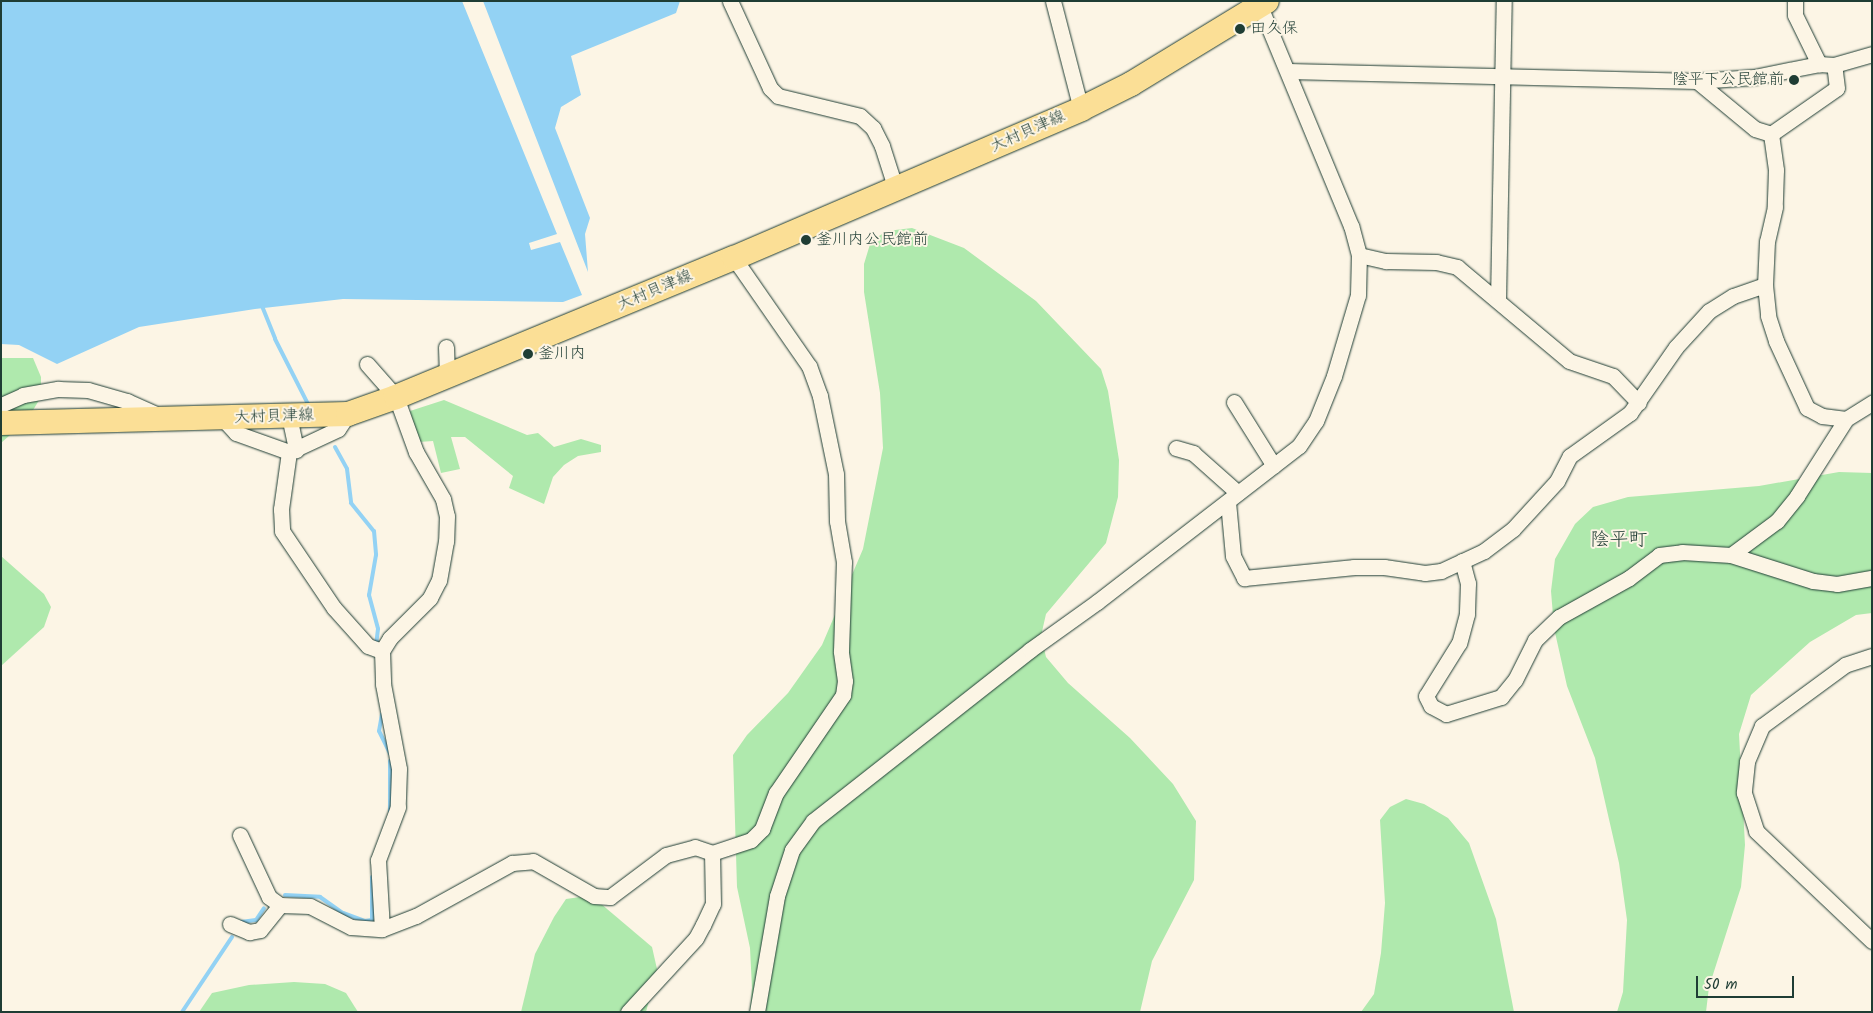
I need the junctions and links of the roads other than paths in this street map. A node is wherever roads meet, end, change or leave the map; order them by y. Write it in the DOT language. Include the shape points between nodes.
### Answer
graph roads {
  1 [pos="730,1"];
  2 [pos="1053,1"];
  3 [pos="1504,1"];
  4 [pos="1795,1"];
  5 [pos="1264,4"];
  6 [pos="1872,54"];
  7 [pos="1827,65"];
  8 [pos="1288,71"];
  9 [pos="1503,78"];
  10 [pos="1697,81"];
  11 [pos="1081,109"];
  12 [pos="1771,134"];
  13 [pos="896,190"];
  14 [pos="1359,256"];
  15 [pos="734,258"];
  16 [pos="1765,285"];
  17 [pos="1498,300"];
  18 [pos="446,348"];
  19 [pos="367,364"];
  20 [pos="447,377"];
  21 [pos="396,397"];
  22 [pos="1234,402"];
  23 [pos="1639,403"];
  24 [pos="1872,403"];
  25 [pos="1,405"];
  26 [pos="348,414"];
  27 [pos="289,416"];
  28 [pos="167,419"];
  29 [pos="224,419"];
  30 [pos="1846,419"];
  31 [pos="1,423"];
  32 [pos="1176,448"];
  33 [pos="293,451"];
  34 [pos="1274,466"];
  35 [pos="1233,498"];
  36 [pos="1731,555"];
  37 [pos="1462,561"];
  38 [pos="1872,578"];
  39 [pos="377,649"];
  40 [pos="1872,656"];
  41 [pos="240,835"];
  42 [pos="712,853"];
  43 [pos="280,905"];
  44 [pos="230,924"];
  45 [pos="382,929"];
  46 [pos="1872,941"];
  47 [pos="628,1012"];
  48 [pos="757,1012"];
  1 -- 13 [label="street" via="770,88 778,96 860,116 873,128 882,146"];
  2 -- 11 [label="street"];
  3 -- 9 [label="street"];
  4 -- 7 [label="street" via="1795,15"];
  5 -- 8 [label="street"];
  5 -- 11 [label="main road, 大村貝津線" via="1131,84"];
  6 -- 7 [label="street"];
  7 -- 10 [label="street" via="1754,77"];
  7 -- 12 [label="street" via="1838,88"];
  8 -- 9 [label="street"];
  8 -- 14 [label="street" via="1351,226"];
  9 -- 10 [label="street"];
  9 -- 17 [label="street"];
  10 -- 12 [label="street" via="1755,129"];
  11 -- 13 [label="main road, 大村貝津線"];
  12 -- 16 [label="street" via="1776,170 1775,207 1767,241"];
  13 -- 15 [label="main road, 大村貝津線"];
  14 -- 17 [label="street" via="1386,261 1436,262 1458,267"];
  14 -- 34 [label="street" via="1358,295 1320,412 1299,446"];
  15 -- 20 [label="main road, 大村貝津線"];
  15 -- 42 [label="street" via="809,366 820,396 836,474 837,522 844,562 841,651 845,681 843,695 776,793 762,829 751,840"];
  16 -- 23 [label="street" via="1733,296 1709,310 1676,347"];
  16 -- 30 [label="street" via="1776,341 1807,408 1822,416"];
  17 -- 23 [label="street" via="1569,361 1613,376"];
  18 -- 20 [label="street"];
  19 -- 21 [label="street"];
  20 -- 21 [label="main road, 大村貝津線"];
  21 -- 26 [label="main road, 大村貝津線"];
  21 -- 39 [label="street" via="416,452 442,499 447,516 446,541 439,580 430,598"];
  22 -- 34 [label="street"];
  23 -- 37 [label="street" via="1570,456 1556,482 1513,529 1484,551"];
  24 -- 30 [label="street"];
  25 -- 28 [label="street" via="32,393 58,389 88,390 127,401"];
  26 -- 27 [label="main road, 大村貝津線"];
  26 -- 33 [label="street" via="338,429"];
  27 -- 29 [label="main road, 大村貝津線"];
  27 -- 33 [label="street"];
  28 -- 29 [label="main road, 大村貝津線"];
  28 -- 31 [label="main road, 大村貝津線"];
  29 -- 33 [label="street" via="236,433"];
  30 -- 36 [label="street" via="1777,522"];
  32 -- 35 [label="street" via="1193,453"];
  33 -- 39 [label="street" via="281,509 282,532 334,608"];
  34 -- 35 [label="street"];
  35 -- 37 [label="street" via="1233,556 1244,578 1354,567 1384,567 1425,573 1441,571"];
  35 -- 48 [label="street" via="1030,650 813,821 792,850 777,896"];
  36 -- 37 [label="street" via="1682,552 1659,555 1629,578 1558,617 1535,640 1515,680 1501,697 1446,714 1431,706 1426,696 1459,643 1467,614 1468,583"];
  36 -- 38 [label="street" via="1813,582 1837,584"];
  39 -- 45 [label="street" via="398,769 398,807 378,860"];
  40 -- 46 [label="street" via="1845,665 1762,726 1747,762 1744,793 1756,831"];
  41 -- 43 [label="street" via="269,898"];
  42 -- 45 [label="street" via="695,848 666,855 610,897 594,896 533,861 512,863 416,916"];
  42 -- 47 [label="street" via="713,904 703,925 696,938"];
  43 -- 44 [label="street" via="260,930 249,932"];
  43 -- 45 [label="street" via="310,906 351,927"];
}
